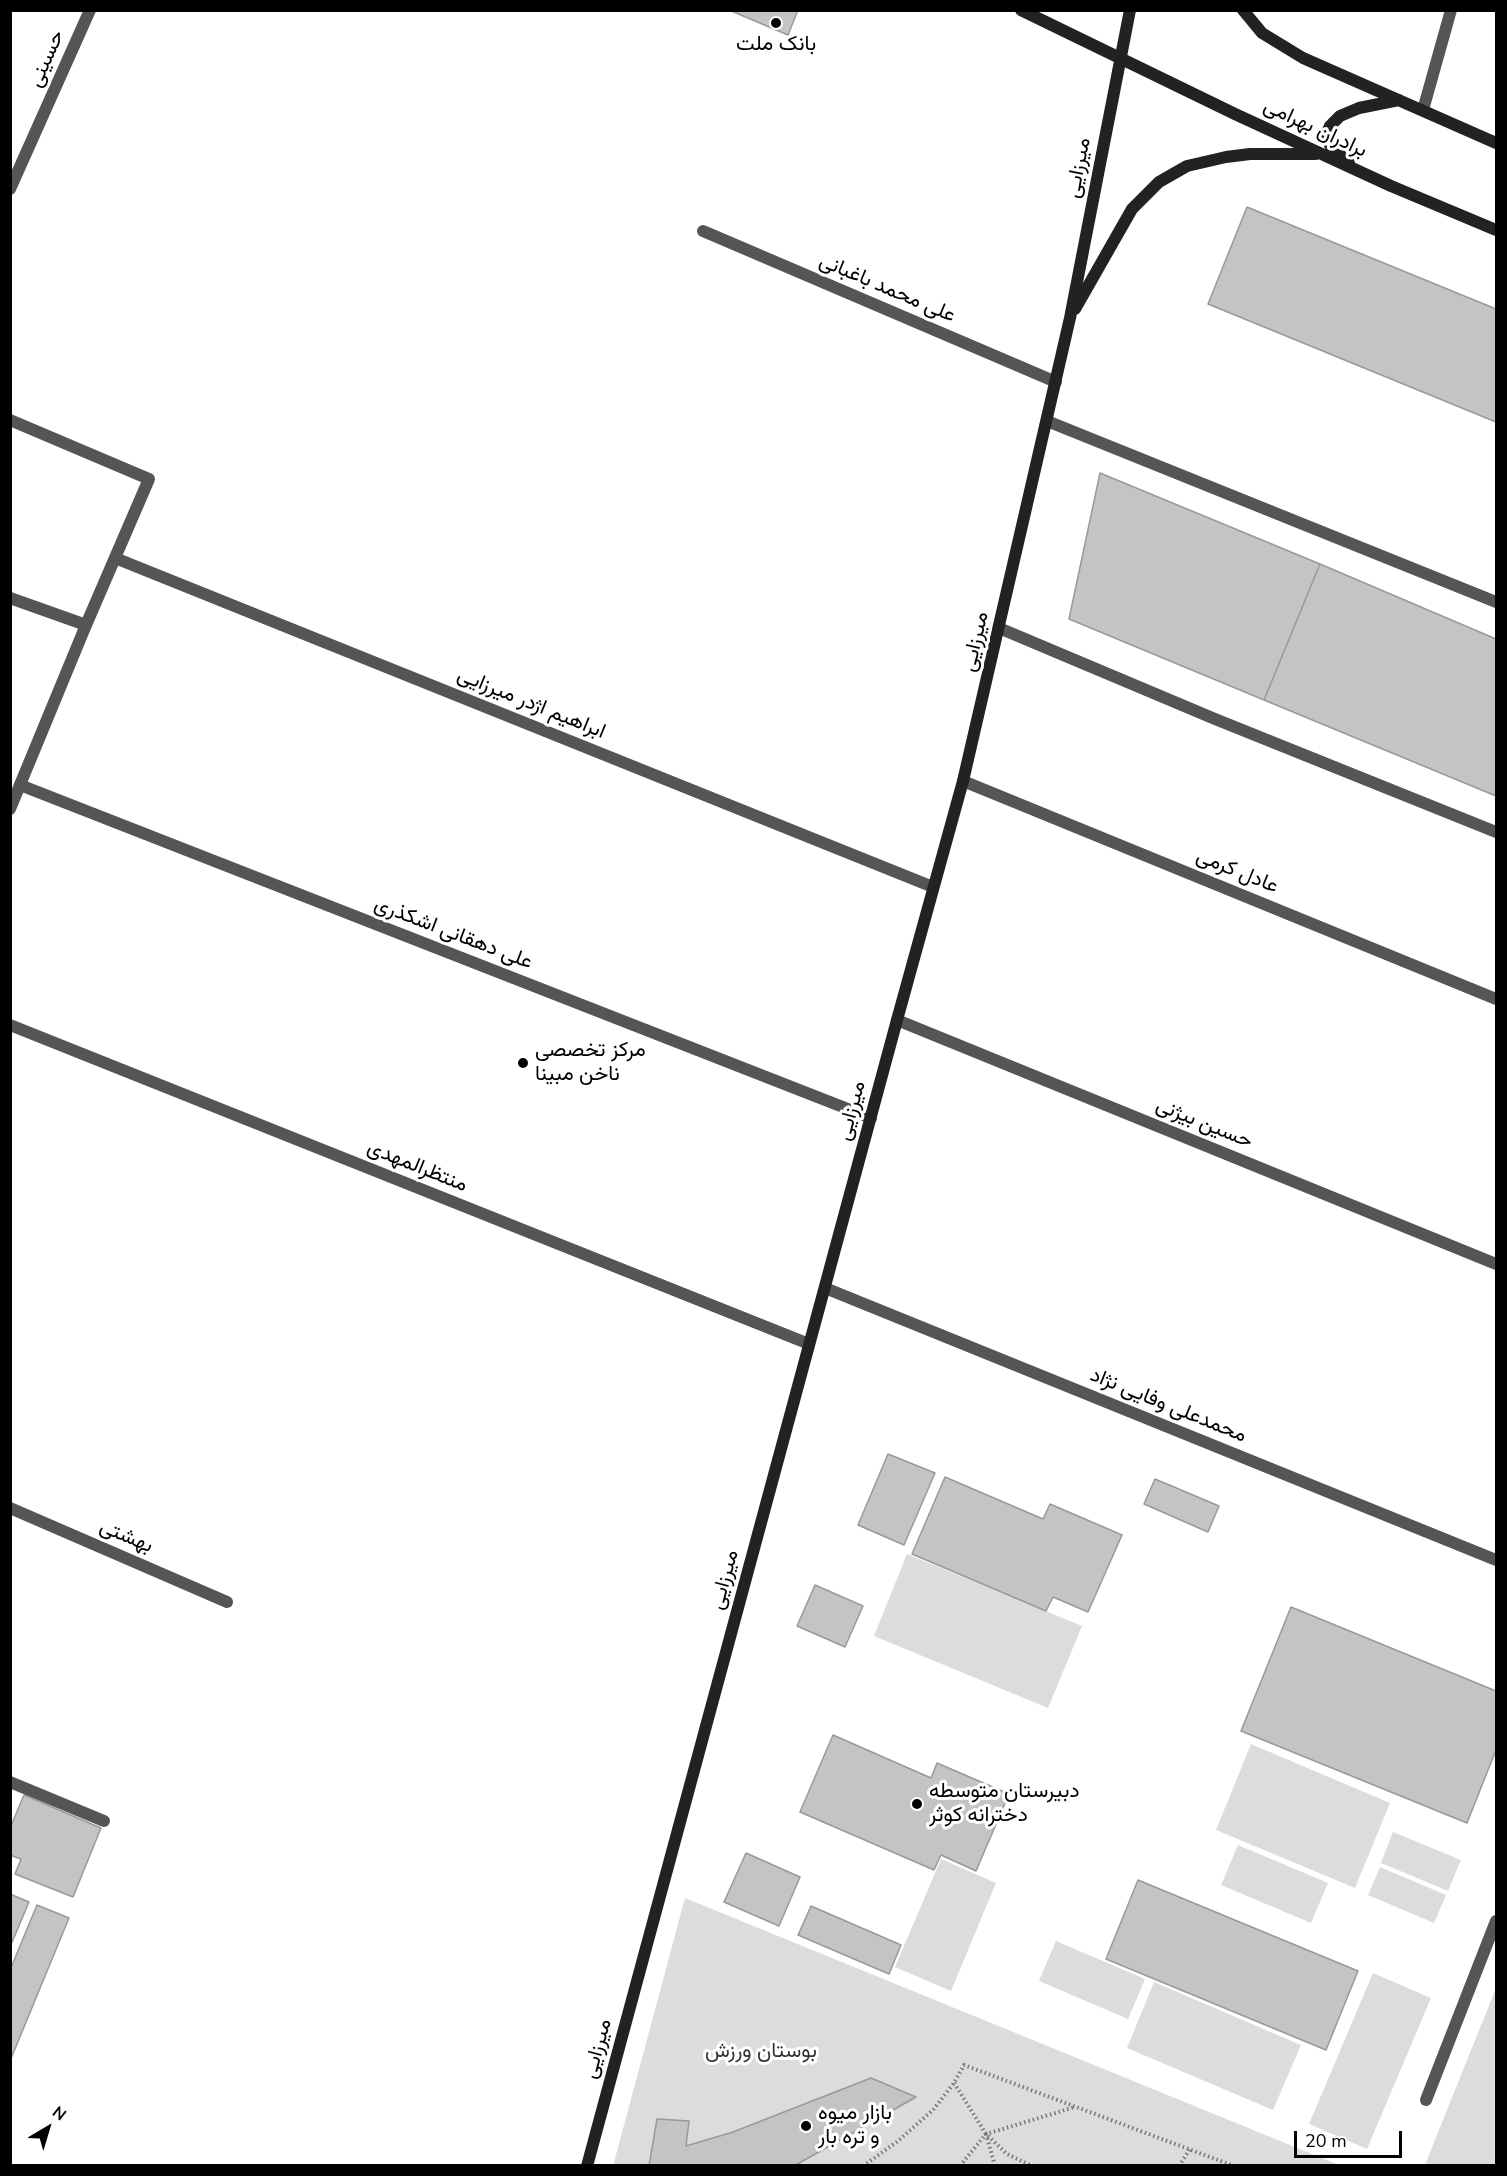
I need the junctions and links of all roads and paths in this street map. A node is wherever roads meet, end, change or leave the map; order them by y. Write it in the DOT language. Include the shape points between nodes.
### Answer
graph roads {
  1 [pos="90,10"];
  2 [pos="1021,10"];
  3 [pos="1130,10"];
  4 [pos="1243,10"];
  5 [pos="1451,10"];
  6 [pos="1120,58"];
  7 [pos="1399,100"];
  8 [pos="1423,110"];
  9 [pos="1497,143"];
  10 [pos="1321,154"];
  11 [pos="1357,170"];
  12 [pos="10,189"];
  13 [pos="1497,230"];
  14 [pos="703,231"];
  15 [pos="1070,318"];
  16 [pos="1056,382"];
  17 [pos="10,420"];
  18 [pos="1047,421"];
  19 [pos="115,558"];
  20 [pos="10,598"];
  21 [pos="1497,602"];
  22 [pos="86,625"];
  23 [pos="999,628"];
  24 [pos="963,781"];
  25 [pos="20,785"];
  26 [pos="10,809"];
  27 [pos="1497,832"];
  28 [pos="933,887"];
  29 [pos="1497,999"];
  30 [pos="897,1020"];
  31 [pos="10,1026"];
  32 [pos="871,1118"];
  33 [pos="1497,1264"];
  34 [pos="825,1288"];
  35 [pos="809,1344"];
  36 [pos="10,1508"];
  37 [pos="1497,1560"];
  38 [pos="227,1602"];
  39 [pos="10,1782"];
  40 [pos="104,1821"];
  41 [pos="1497,1921"];
  42 [pos="954,2083"];
  43 [pos="1426,2100"];
  44 [pos="1076,2107"];
  45 [pos="986,2134"];
  46 [pos="1190,2149"];
  47 [pos="586,2166"];
  48 [pos="863,2166"];
  49 [pos="960,2166"];
  50 [pos="995,2166"];
  51 [pos="1032,2166"];
  52 [pos="1179,2166"];
  53 [pos="1234,2166"];
  1 -- 12 [label="street, حسینی"];
  2 -- 6 [label="main road, برادران بهرامی"];
  3 -- 6 [label="main road, میرزایی"];
  4 -- 7 [label="main road" via="1262,33 1303,58"];
  5 -- 8 [label="street"];
  6 -- 10 [label="main road, برادران بهرامی"];
  6 -- 15 [label="main road, میرزایی"];
  7 -- 8 [label="main road"];
  7 -- 11 [label="main road" via="1359,108 1340,116 1330,126 1326,135 1330,145"];
  8 -- 9 [label="main road"];
  10 -- 11 [label="main road, برادران بهرامی"];
  10 -- 15 [label="main road" via="1226,157 1187,166 1159,182 1132,209"];
  11 -- 13 [label="main road, برادران بهرامی"];
  14 -- 16 [label="street, علی محمد باغبانی"];
  15 -- 16 [label="main road, میرزایی"];
  16 -- 18 [label="main road, میرزایی"];
  17 -- 19 [label="street" via="149,479"];
  18 -- 21 [label="street"];
  18 -- 23 [label="main road, میرزایی"];
  19 -- 22 [label="street"];
  19 -- 28 [label="street, ابراهیم اژدر میرزایی"];
  20 -- 22 [label="street"];
  22 -- 25 [label="street"];
  23 -- 24 [label="main road, میرزایی"];
  23 -- 27 [label="street"];
  24 -- 28 [label="main road, میرزایی"];
  24 -- 29 [label="street, عادل کرمی"];
  25 -- 26 [label="street"];
  25 -- 32 [label="street, علی دهقانی اشکذری"];
  28 -- 30 [label="main road, میرزایی"];
  30 -- 32 [label="main road, میرزایی"];
  30 -- 33 [label="street, حسین بیژنی"];
  31 -- 35 [label="street, منتظرالمهدی"];
  32 -- 34 [label="main road, میرزایی"];
  34 -- 35 [label="main road, میرزایی"];
  34 -- 37 [label="street, محمدعلی وفایی نژاد"];
  35 -- 47 [label="main road, میرزایی"];
  36 -- 38 [label="street, بهشتی"];
  39 -- 40 [label="street"];
  41 -- 43 [label="street"];
  42 -- 44 [label="path" via="964,2065"];
  42 -- 45 [label="path"];
  42 -- 48 [label="path" via="933,2110"];
  44 -- 45 [label="path"];
  44 -- 46 [label="path"];
  45 -- 49 [label="path"];
  45 -- 50 [label="path"];
  45 -- 51 [label="path" via="1007,2154"];
  46 -- 52 [label="path"];
  46 -- 53 [label="path"];
}
